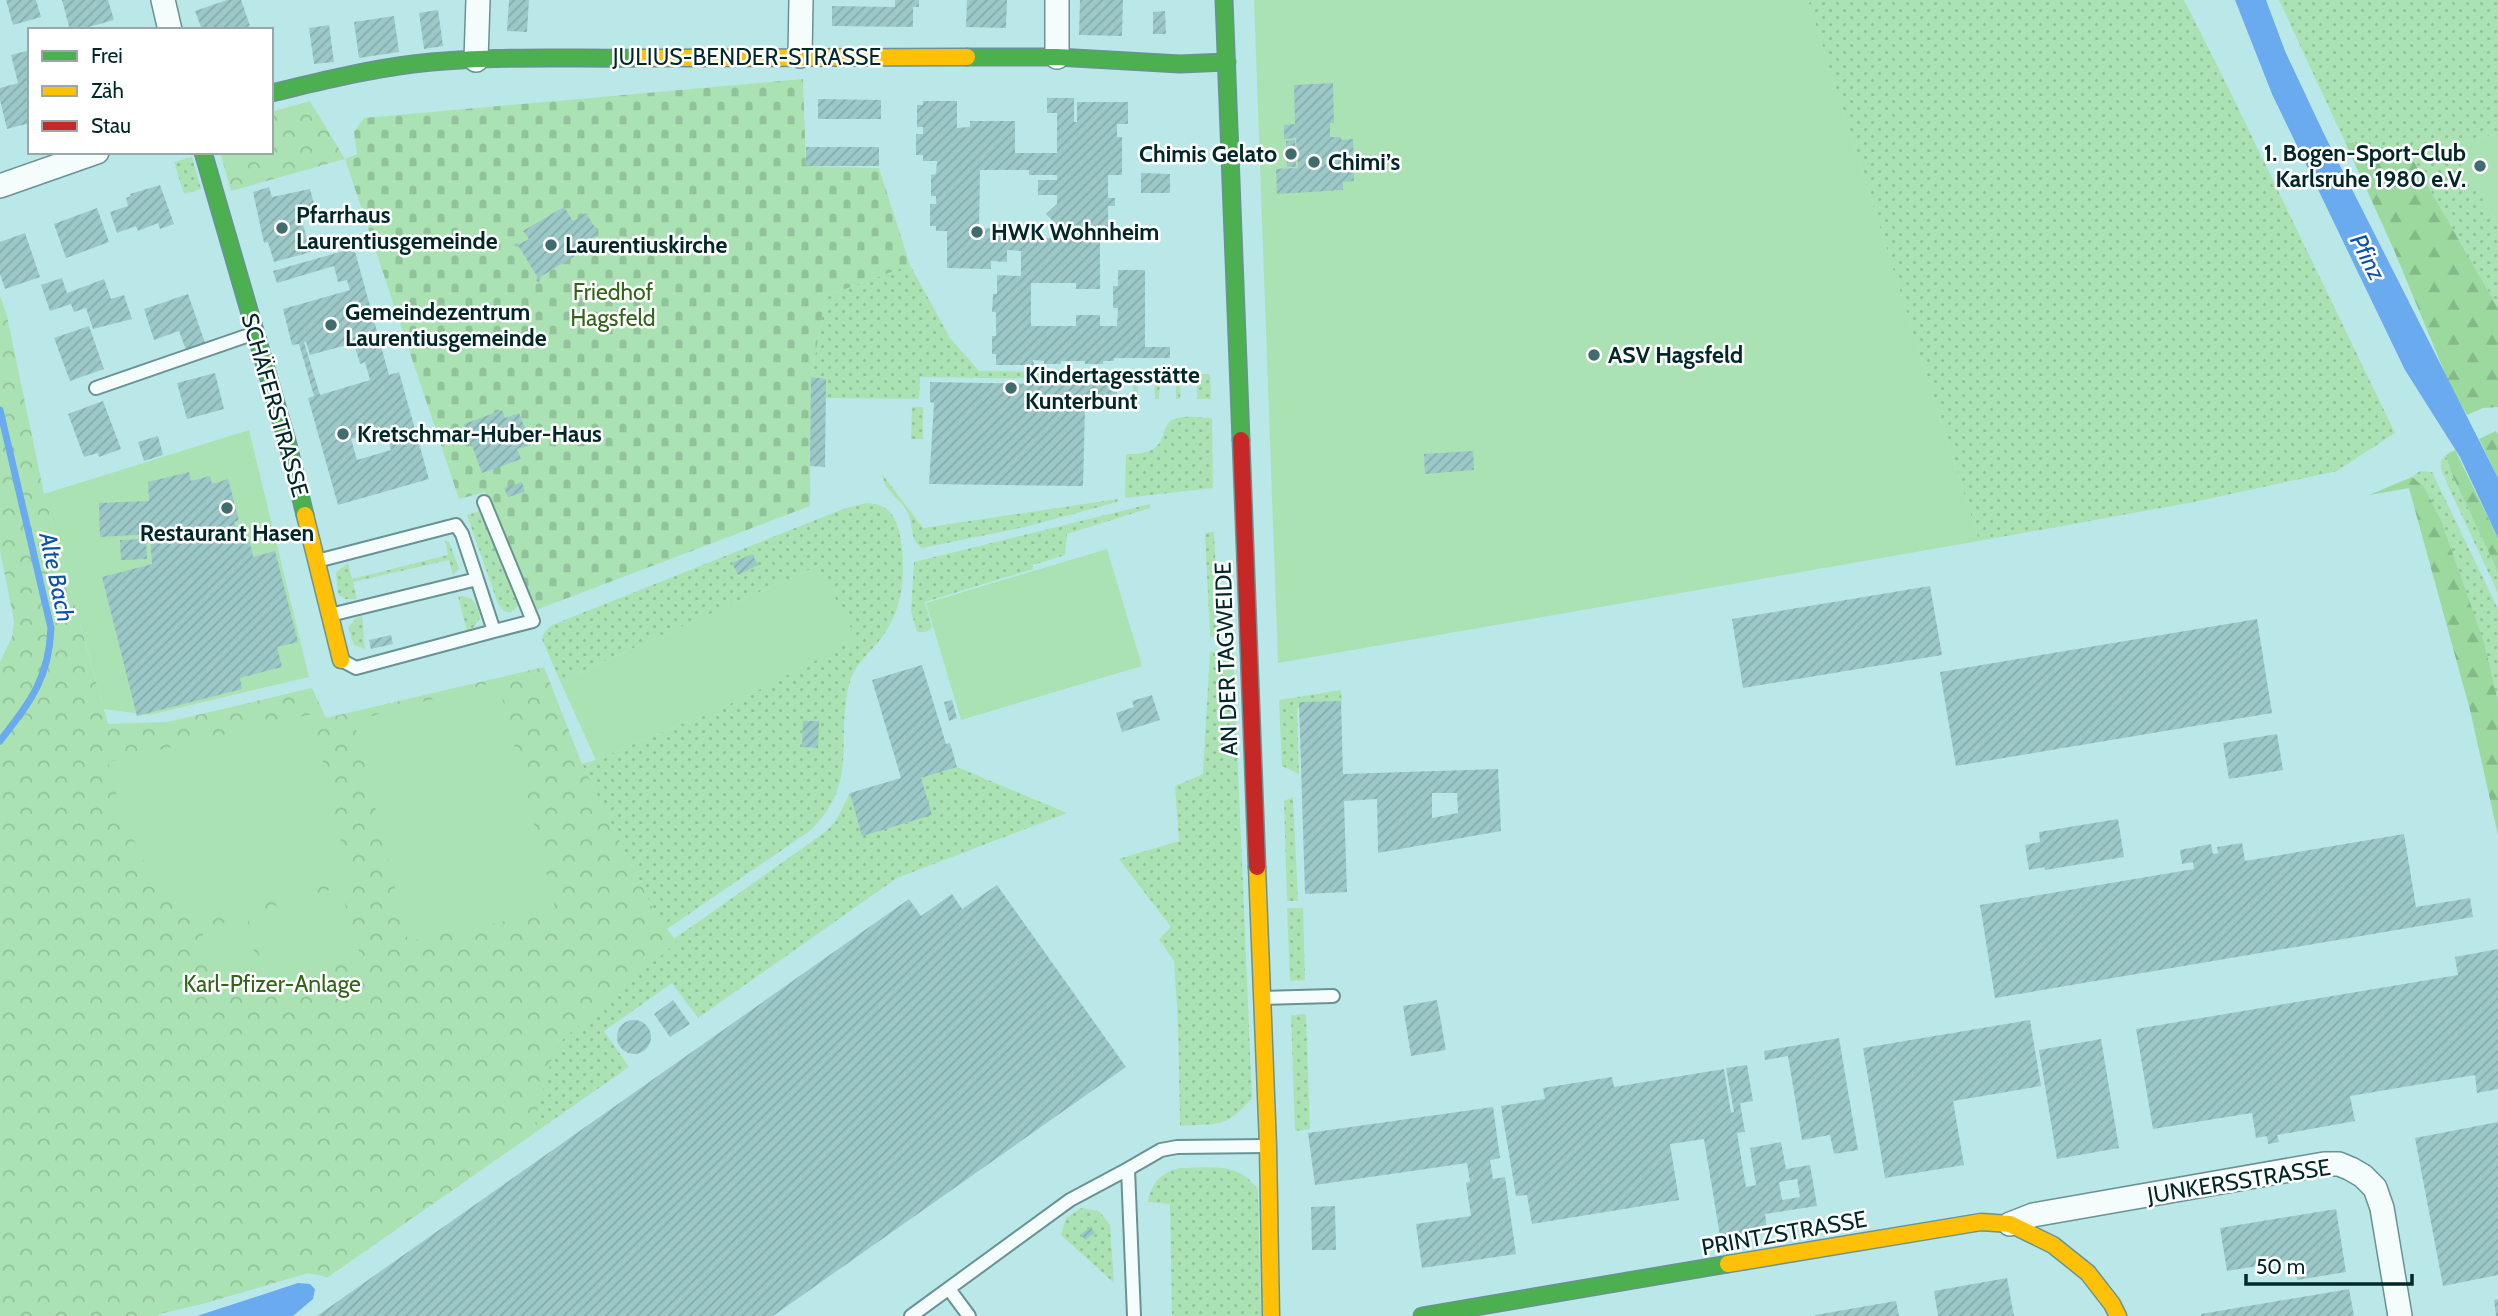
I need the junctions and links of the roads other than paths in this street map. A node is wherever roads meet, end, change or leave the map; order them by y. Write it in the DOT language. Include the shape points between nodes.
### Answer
graph roads {
  1 [pos="163,0"];
  2 [pos="478,0"];
  3 [pos="801,0"];
  4 [pos="1057,0"];
  5 [pos="1224,0"];
  6 [pos="170,28"];
  7 [pos="800,55"];
  8 [pos="1057,57"];
  9 [pos="476,60"];
  10 [pos="1227,62"];
  11 [pos="273,93"];
  12 [pos="91,154"];
  13 [pos="204,154"];
  14 [pos="0,186"];
  15 [pos="256,333"];
  16 [pos="96,388"];
  17 [pos="484,502"];
  18 [pos="317,561"];
  19 [pos="477,579"];
  20 [pos="330,615"];
  21 [pos="494,631"];
  22 [pos="341,660"];
  23 [pos="1333,996"];
  24 [pos="1261,998"];
  25 [pos="1268,1146"];
  26 [pos="1128,1169"];
  27 [pos="2010,1224"];
  28 [pos="949,1289"];
  29 [pos="911,1316"];
  30 [pos="969,1316"];
  31 [pos="1134,1316"];
  32 [pos="1271,1316"];
  33 [pos="1422,1316"];
  34 [pos="2118,1316"];
  35 [pos="2400,1316"];
  1 -- 6 [label="street"];
  2 -- 9 [label="street"];
  3 -- 7 [label="street"];
  4 -- 8 [label="street"];
  5 -- 10 [label="street, AN DER TAGWEIDE"];
  7 -- 8 [label="street, JULIUS-BENDER-STRASSE"];
  7 -- 9 [label="street, JULIUS-BENDER-STRASSE"];
  8 -- 10 [label="street, JULIUS-BENDER-STRASSE"];
  9 -- 11 [label="street, JULIUS-BENDER-STRASSE" via="414,64"];
  10 -- 24 [label="street, AN DER TAGWEIDE"];
  12 -- 14 [label="street"];
  13 -- 15 [label="street, SCHÄFERSTRASSE"];
  15 -- 16 [label="lane"];
  15 -- 18 [label="street, SCHÄFERSTRASSE"];
  17 -- 21 [label="lane" via="533,621"];
  18 -- 19 [label="lane" via="456,525"];
  18 -- 20 [label="street, SCHÄFERSTRASSE"];
  19 -- 20 [label="lane"];
  19 -- 21 [label="lane"];
  20 -- 22 [label="street, SCHÄFERSTRASSE"];
  21 -- 22 [label="lane" via="356,668"];
  23 -- 24 [label="lane"];
  24 -- 25 [label="street, AN DER TAGWEIDE"];
  25 -- 26 [label="lane" via="1177,1147 1161,1150"];
  25 -- 32 [label="street, AN DER TAGWEIDE"];
  26 -- 28 [label="lane" via="1070,1200"];
  26 -- 31 [label="lane"];
  27 -- 33 [label="street, PRINTZSTRASSE" via="1981,1222"];
  27 -- 34 [label="street, PRINTZSTRASSE" via="2053,1245 2088,1273"];
  27 -- 35 [label="street, JUNKERSSTRASSE" via="2033,1214 2339,1164 2375,1188"];
  28 -- 29 [label="lane"];
  28 -- 30 [label="lane"];
}
